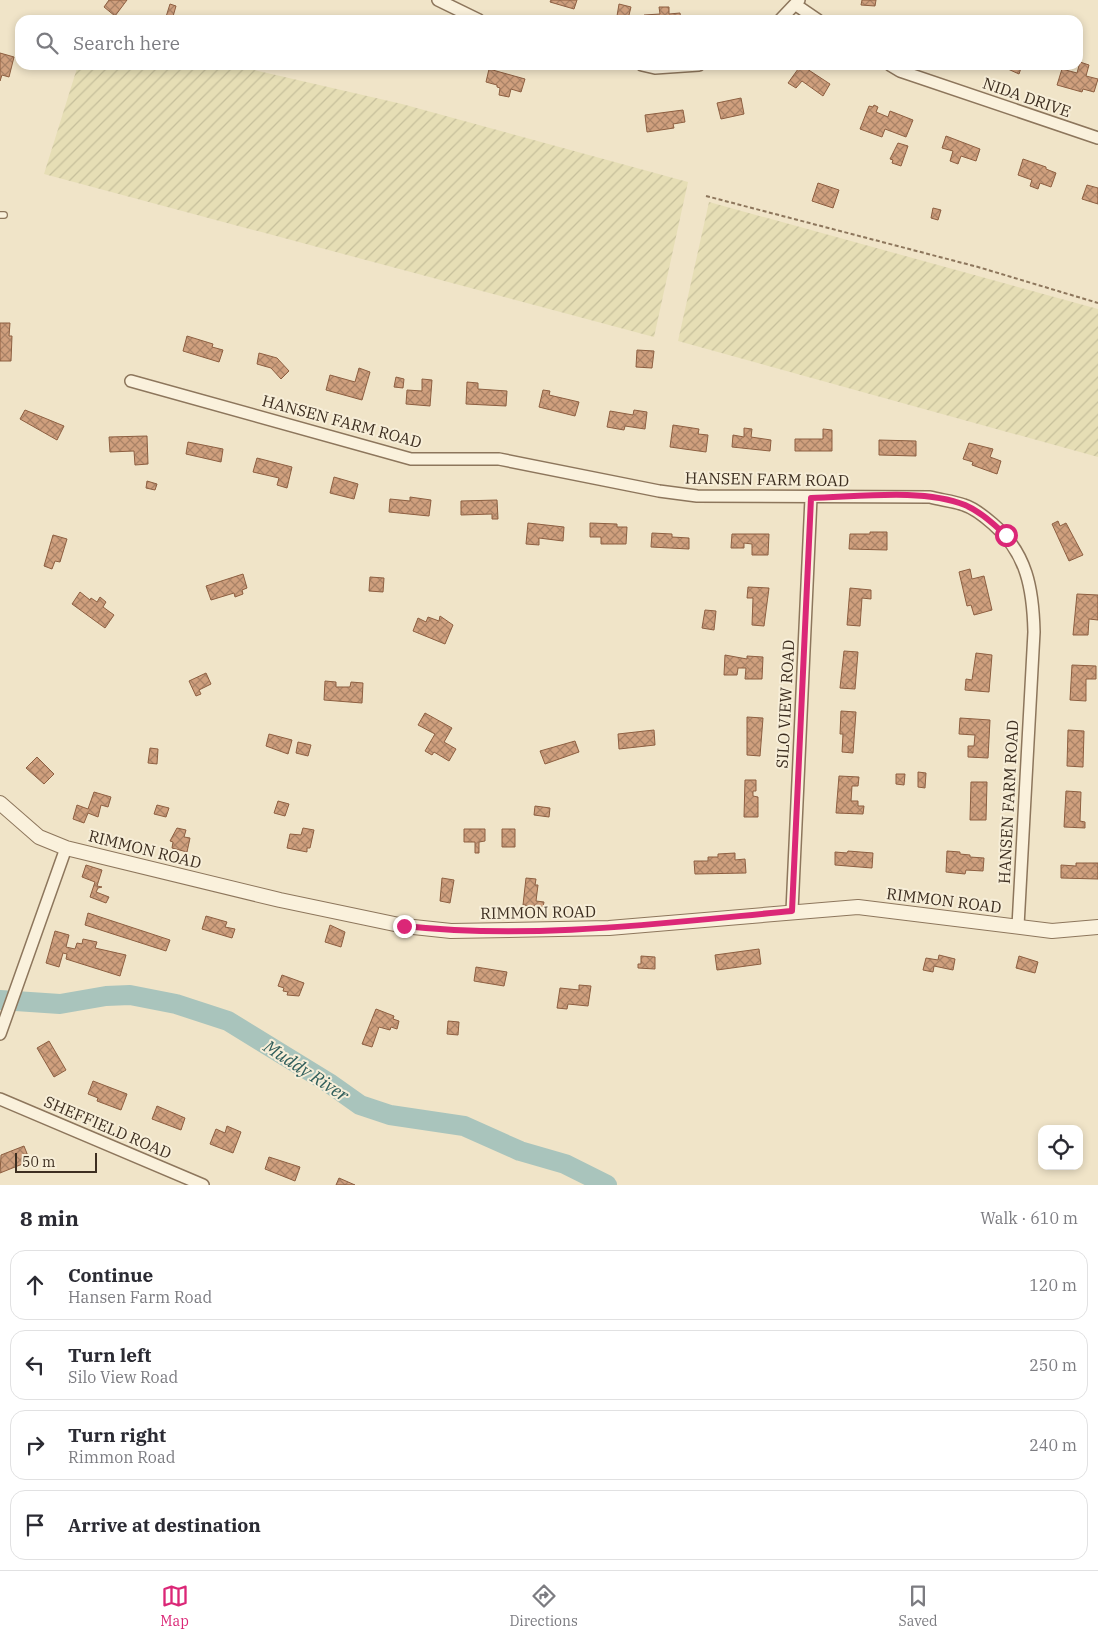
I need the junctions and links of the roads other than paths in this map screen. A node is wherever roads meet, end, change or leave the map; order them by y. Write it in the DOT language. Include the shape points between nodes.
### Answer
graph roads {
  1 [pos="438,0"];
  2 [pos="797,2"];
  3 [pos="469,15"];
  4 [pos="785,15"];
  5 [pos="812,15"];
  6 [pos="898,70"];
  7 [pos="1098,138"];
  8 [pos="131,381"];
  9 [pos="811,498"];
  10 [pos="0,804"];
  11 [pos="66,848"];
  12 [pos="792,911"];
  13 [pos="1018,926"];
  14 [pos="1098,927"];
  15 [pos="0,1034"];
  16 [pos="0,1099"];
  17 [pos="203,1185"];
  1 -- 3 [label="street"];
  2 -- 4 [label="street"];
  2 -- 5 [label="street"];
  6 -- 7 [label="street, NIDA DRIVE"];
  8 -- 9 [label="street, HANSEN FARM ROAD" via="411,459 499,459 659,492 697,496"];
  9 -- 12 [label="street, SILO VIEW ROAD"];
  9 -- 13 [label="street, HANSEN FARM ROAD" via="930,497 965,505 1006,535 1022,557 1030,582 1034,632"];
  10 -- 11 [label="street, RIMMON ROAD" via="39,837"];
  11 -- 12 [label="street, RIMMON ROAD" via="280,900 404,926 451,931 609,928"];
  11 -- 15 [label="street"];
  12 -- 13 [label="street, RIMMON ROAD" via="858,907"];
  13 -- 14 [label="street, RIMMON ROAD" via="1052,931"];
  16 -- 17 [label="street, SHEFFIELD ROAD"];
}
